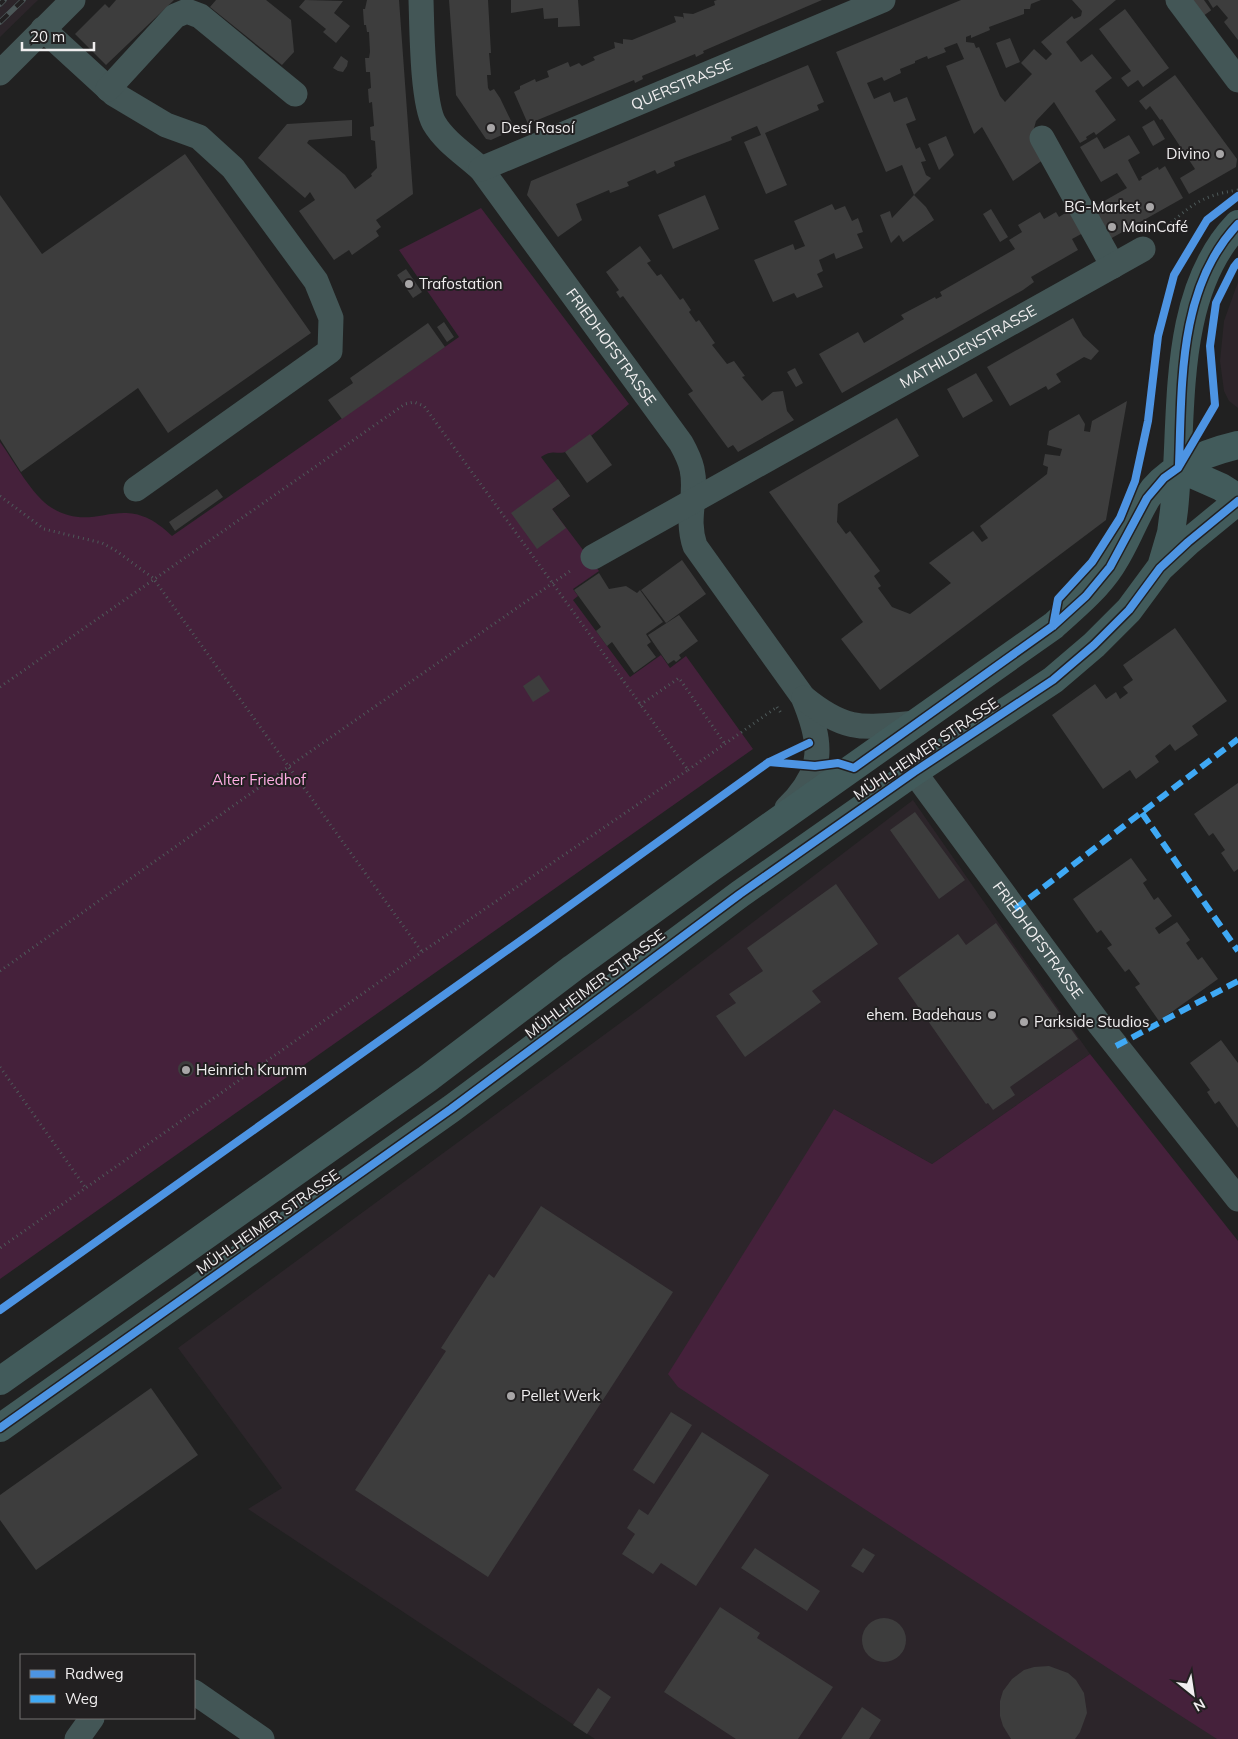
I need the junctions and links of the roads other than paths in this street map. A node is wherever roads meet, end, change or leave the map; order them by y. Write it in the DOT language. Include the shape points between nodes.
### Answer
graph roads {
  1 [pos="73,0"];
  2 [pos="420,0"];
  3 [pos="883,0"];
  4 [pos="1178,0"];
  5 [pos="44,29"];
  6 [pos="0,72"];
  7 [pos="1238,80"];
  8 [pos="108,89"];
  9 [pos="295,94"];
  10 [pos="1042,138"];
  11 [pos="482,169"];
  12 [pos="1234,213"];
  13 [pos="1143,249"];
  14 [pos="1113,266"];
  15 [pos="1238,444"];
  16 [pos="1178,468"];
  17 [pos="136,489"];
  18 [pos="1238,499"];
  19 [pos="692,501"];
  20 [pos="593,557"];
  21 [pos="1160,568"];
  22 [pos="803,697"];
  23 [pos="918,722"];
  24 [pos="914,772"];
  25 [pos="768,827"];
  26 [pos="1238,1199"];
  27 [pos="0,1381"];
  28 [pos="0,1428"];
  29 [pos="195,1693"];
  30 [pos="91,1719"];
  31 [pos="77,1739"];
  32 [pos="262,1739"];
  1 -- 5 [label="street"];
  2 -- 11 [label="street, FRIEDHOFSTRASSE" via="429,111 442,133"];
  3 -- 11 [label="street, QUERSTRASSE"];
  4 -- 7 [label="street"];
  5 -- 6 [label="street"];
  5 -- 8 [label="street"];
  8 -- 9 [label="street" via="175,16 187,11 200,16"];
  8 -- 17 [label="street" via="166,125 199,137 232,168 316,281 331,318 330,350"];
  10 -- 14 [label="street"];
  11 -- 19 [label="street, FRIEDHOFSTRASSE" via="681,443 692,468"];
  12 -- 16 [label="main road" via="1195,301 1183,372"];
  13 -- 14 [label="street, MATHILDENSTRASSE"];
  14 -- 19 [label="street, MATHILDENSTRASSE"];
  15 -- 16 [label="main road, MÜHLHEIMER STRASSE"];
  16 -- 18 [label="main road" via="1221,487"];
  16 -- 21 [label="main road" via="1171,533"];
  16 -- 23 [label="main road, MÜHLHEIMER STRASSE" via="1164,478 1147,498 1110,567 1086,596 1053,626"];
  18 -- 21 [label="main road, MÜHLHEIMER STRASSE"];
  19 -- 20 [label="street, MATHILDENSTRASSE"];
  19 -- 22 [label="street, FRIEDHOFSTRASSE" via="690,531 696,546"];
  21 -- 24 [label="main road, MÜHLHEIMER STRASSE" via="1129,610 1053,680"];
  22 -- 23 [label="street, FRIEDHOFSTRASSE" via="824,714 847,725"];
  22 -- 25 [label="street, FRIEDHOFSTRASSE" via="817,736 815,766 806,786"];
  23 -- 25 [label="main road, MÜHLHEIMER STRASSE"];
  24 -- 26 [label="street, FRIEDHOFSTRASSE" via="1100,1025"];
  24 -- 28 [label="main road, MÜHLHEIMER STRASSE" via="740,894 443,1115"];
  25 -- 27 [label="main road, MÜHLHEIMER STRASSE" via="427,1079"];
  29 -- 32 [label="street"];
  30 -- 31 [label="street"];
}
